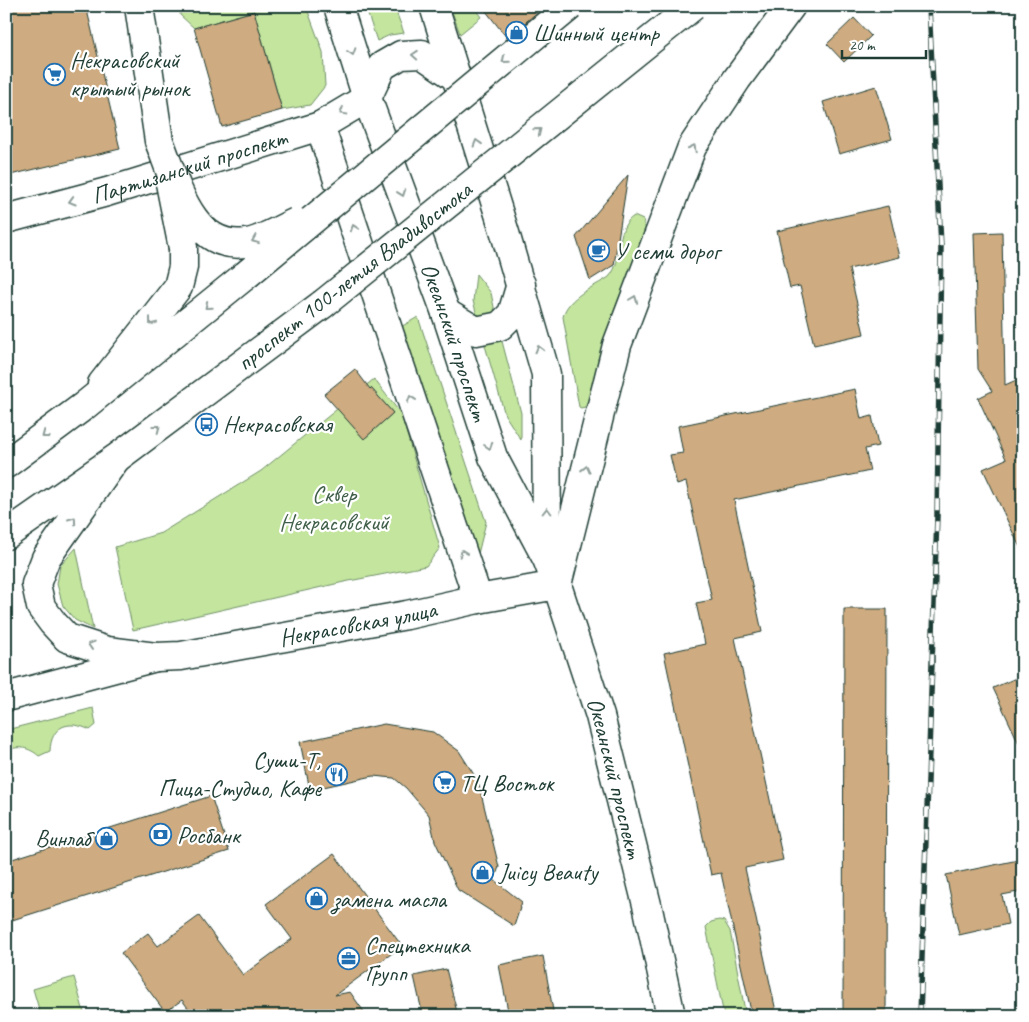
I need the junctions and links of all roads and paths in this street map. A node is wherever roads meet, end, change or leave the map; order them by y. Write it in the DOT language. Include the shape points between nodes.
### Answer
graph roads {
  1 [pos="139,6"];
  2 [pos="338,6"];
  3 [pos="434,6"];
  4 [pos="570,6"];
  5 [pos="693,6"];
  6 [pos="792,6"];
  7 [pos="457,78"];
  8 [pos="367,98"];
  9 [pos="320,126"];
  10 [pos="159,141"];
  11 [pos="344,194"];
  12 [pos="6,219"];
  13 [pos="521,284"];
  14 [pos="446,313"];
  15 [pos="84,406"];
  16 [pos="118,457"];
  17 [pos="6,464"];
  18 [pos="6,535"];
  19 [pos="547,559"];
  20 [pos="557,585"];
  21 [pos="478,600"];
  22 [pos="156,657"];
  23 [pos="6,696"];
  24 [pos="669,1009"];
  1 -- 10 [label="main road"];
  2 -- 8 [label="main road, Океанский проспект, one-way"];
  3 -- 7 [label="main road, Океанский проспект"];
  4 -- 11 [label="main road, one-way, bridge"];
  16 -- 5 [label="main road, проспект 100-летия Владивостока, one-way, bridge" via="323,304"];
  20 -- 6 [label="main road, one-way" via="617,345 692,146"];
  7 -- 8 [label="main road, one-way" via="422,54 401,55 382,66"];
  13 -- 7 [label="main road, Океанский проспект, one-way"];
  8 -- 9 [label="main road, Партизанский проспект, one-way"];
  8 -- 14 [label="main road, Океанский проспект, one-way"];
  9 -- 12 [label="main road, Партизанский проспект, one-way" via="107,192"];
  21 -- 9 [label="main road, one-way"];
  11 -- 10 [label="main road, one-way, bridge" via="297,222 248,243 216,240 194,220"];
  10 -- 15 [label="main road, one-way, bridge" via="183,248 178,287"];
  11 -- 15 [label="main road, one-way, bridge"];
  13 -- 14 [label="main road" via="512,314 500,326 476,331"];
  19 -- 13 [label="main road, Океанский проспект, one-way" via="546,374"];
  14 -- 19 [label="main road, Океанский проспект, one-way" via="493,458"];
  15 -- 17 [label="main road, one-way"];
  16 -- 18 [label="main road, проспект 100-летия Владивостока"];
  22 -- 16 [label="main road, one-way" via="107,650 67,638 41,607 36,584 46,558"];
  19 -- 20 [label="main road, Океанский проспект"];
  20 -- 21 [label="main road, Некрасовская улица"];
  20 -- 24 [label="main road, Океанский проспект" via="600,716"];
  21 -- 22 [label="main road, Некрасовская улица" via="181,656"];
  22 -- 23 [label="main road"];
}
